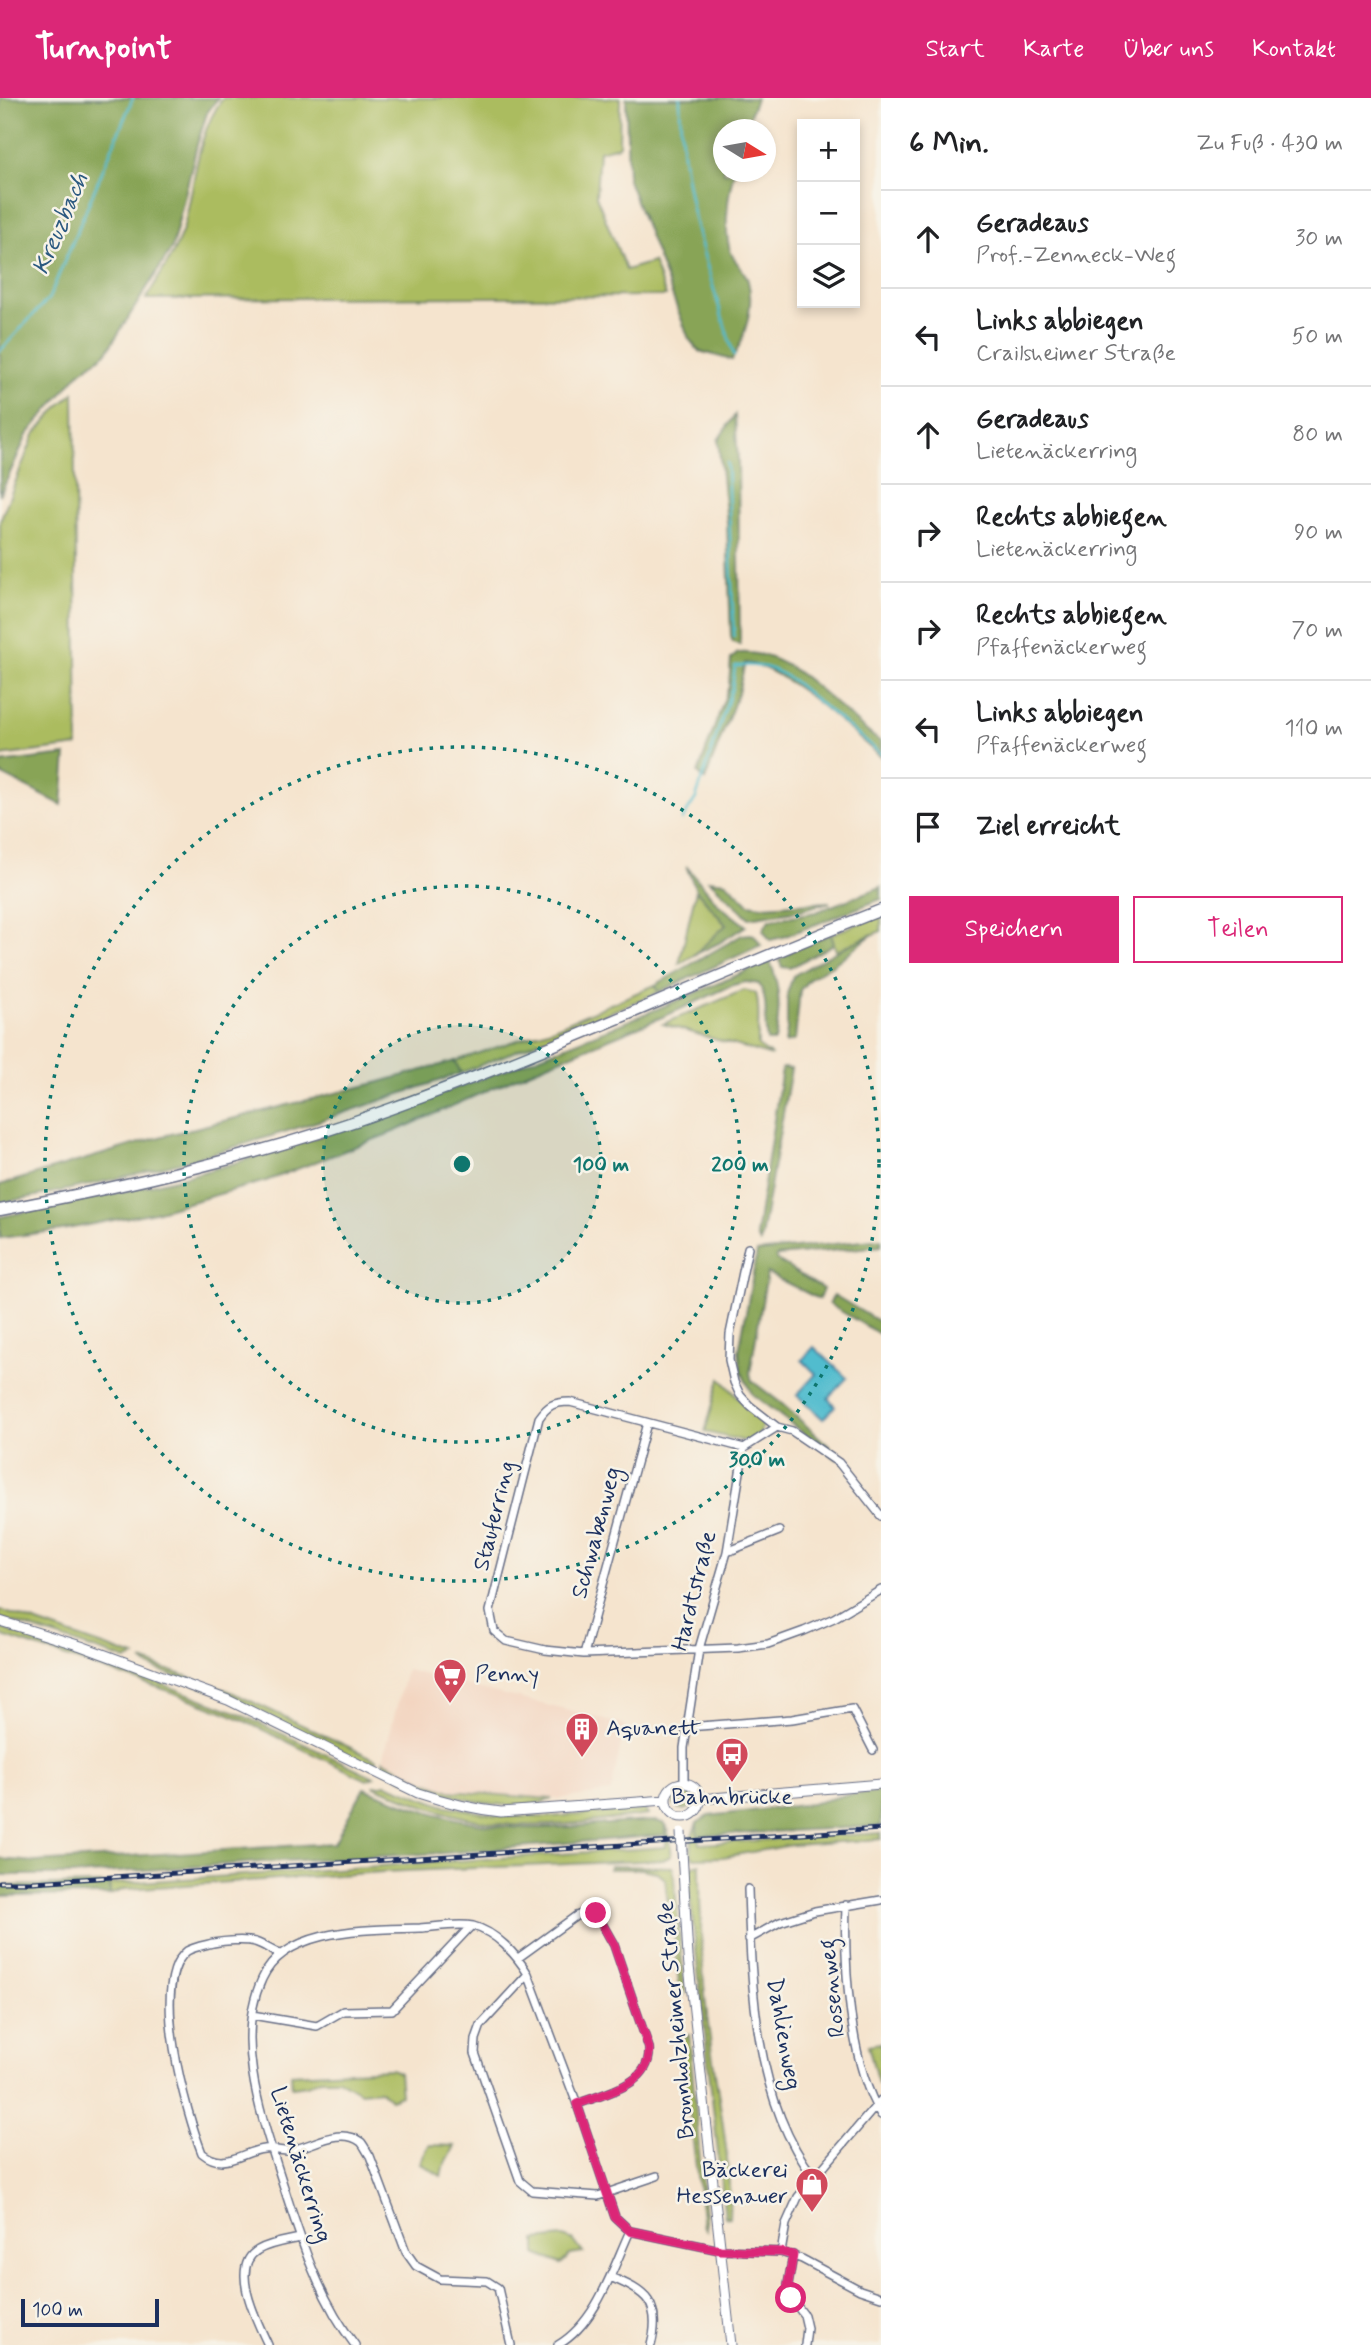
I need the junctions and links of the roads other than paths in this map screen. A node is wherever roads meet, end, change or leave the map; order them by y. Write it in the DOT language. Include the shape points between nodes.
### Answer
graph roads {
  1 [pos="881,910"];
  2 [pos="0,1210"];
  3 [pos="748,1248"];
  4 [pos="647,1423"];
  5 [pos="777,1427"];
  6 [pos="744,1448"];
  7 [pos="881,1516"];
  8 [pos="779,1531"];
  9 [pos="727,1552"];
  10 [pos="881,1590"];
  11 [pos="0,1621"];
  12 [pos="699,1649"];
  13 [pos="584,1654"];
  14 [pos="687,1727"];
  15 [pos="873,1750"];
  16 [pos="684,1783"];
  17 [pos="881,1784"];
  18 [pos="700,1799"];
  19 [pos="666,1800"];
  20 [pos="682,1817"];
  21 [pos="748,1889"];
  22 [pos="881,1900"];
  23 [pos="846,1905"];
  24 [pos="471,1926"];
  25 [pos="749,1939"];
  26 [pos="279,1954"];
  27 [pos="519,1958"];
  28 [pos="528,1973"];
  29 [pos="252,2015"];
  30 [pos="878,2102"];
  31 [pos="577,2104"];
  32 [pos="881,2115"];
  33 [pos="272,2149"];
  34 [pos="657,2176"];
  35 [pos="814,2177"];
  36 [pos="607,2194"];
  37 [pos="630,2231"];
  38 [pos="300,2238"];
  39 [pos="720,2250"];
  40 [pos="781,2252"];
  41 [pos="793,2255"];
  42 [pos="610,2277"];
  43 [pos="881,2297"];
  44 [pos="268,2345"];
  45 [pos="355,2345"];
  46 [pos="511,2345"];
  47 [pos="558,2345"];
  48 [pos="651,2345"];
  49 [pos="731,2345"];
  50 [pos="805,2345"];
  1 -- 2 [label="main road" via="388,1110 254,1152 119,1187"];
  3 -- 5 [label="street" via="729,1360 740,1395"];
  4 -- 6 [label="street, Stauferring"];
  4 -- 13 [label="street, Schwabenweg"];
  4 -- 13 [label="street, Stauferring" via="570,1402 547,1406 540,1418 490,1611 494,1630 506,1640"];
  5 -- 6 [label="street"];
  5 -- 7 [label="street" via="792,1430 839,1463"];
  6 -- 9 [label="street, Hardtstraße"];
  8 -- 9 [label="street"];
  9 -- 12 [label="street, Hardtstraße"];
  10 -- 12 [label="street, Stauferring" via="834,1618 768,1644"];
  11 -- 19 [label="street" via="228,1700 418,1793 466,1806 501,1812"];
  12 -- 13 [label="street, Stauferring"];
  12 -- 14 [label="street, Hardtstraße"];
  14 -- 15 [label="street" via="852,1709"];
  14 -- 16 [label="street, Hardtstraße"];
  16 -- 18 [label="street" via="696,1789"];
  16 -- 19 [label="street" via="673,1786"];
  17 -- 18 [label="street"];
  18 -- 20 [label="street" via="694,1813"];
  19 -- 20 [label="street" via="669,1810"];
  20 -- 39 [label="street, Bronnholzheimer Straße, bridge" via="688,1957"];
  21 -- 25 [label="street, Dahlienweg"];
  22 -- 23 [label="street"];
  23 -- 25 [label="street" via="780,1922"];
  23 -- 30 [label="street, Rosenweg" via="848,1985 864,2076"];
  24 -- 26 [label="street" via="335,1934"];
  24 -- 27 [label="street" via="500,1941"];
  24 -- 29 [label="street" via="392,2010 343,2011 317,2026"];
  25 -- 35 [label="street, Dahlienweg" via="765,2067 782,2122"];
  26 -- 29 [label="street, Lietenäckerring" via="262,1979"];
  26 -- 33 [label="street" via="254,1942 217,1942 188,1951 178,1962 171,2002 181,2087 202,2153 221,2161"];
  27 -- 28 [label="street"];
  27 -- 31 [label="street" via="587,1912 596,1913 614,1945 650,2057 639,2077"];
  28 -- 31 [label="street"];
  28 -- 36 [label="street" via="481,2025 475,2039 475,2053 520,2181 532,2191"];
  29 -- 33 [label="street, Lietenäckerring" via="254,2079"];
  30 -- 32 [label="street, Rosenweg"];
  30 -- 35 [label="street"];
  31 -- 36 [label="street"];
  33 -- 38 [label="street, Lietenäckerring"];
  33 -- 46 [label="street" via="286,2151 345,2136 360,2142 370,2156 406,2252 424,2272 440,2278 487,2281 498,2288"];
  34 -- 36 [label="street"];
  35 -- 40 [label="street" via="798,2197 786,2224"];
  36 -- 37 [label="street" via="615,2217"];
  37 -- 39 [label="street"];
  37 -- 42 [label="street"];
  38 -- 44 [label="street" via="256,2251 245,2271 248,2296"];
  38 -- 45 [label="street, Lietenäckerring" via="317,2281"];
  39 -- 40 [label="street"];
  39 -- 49 [label="street, Bronnholzheimer Straße"];
  40 -- 41 [label="street"];
  41 -- 43 [label="street"];
  41 -- 50 [label="street" via="788,2285 804,2315"];
  42 -- 47 [label="street" via="583,2324"];
  42 -- 48 [label="street" via="632,2286 652,2305 655,2328"];
}
